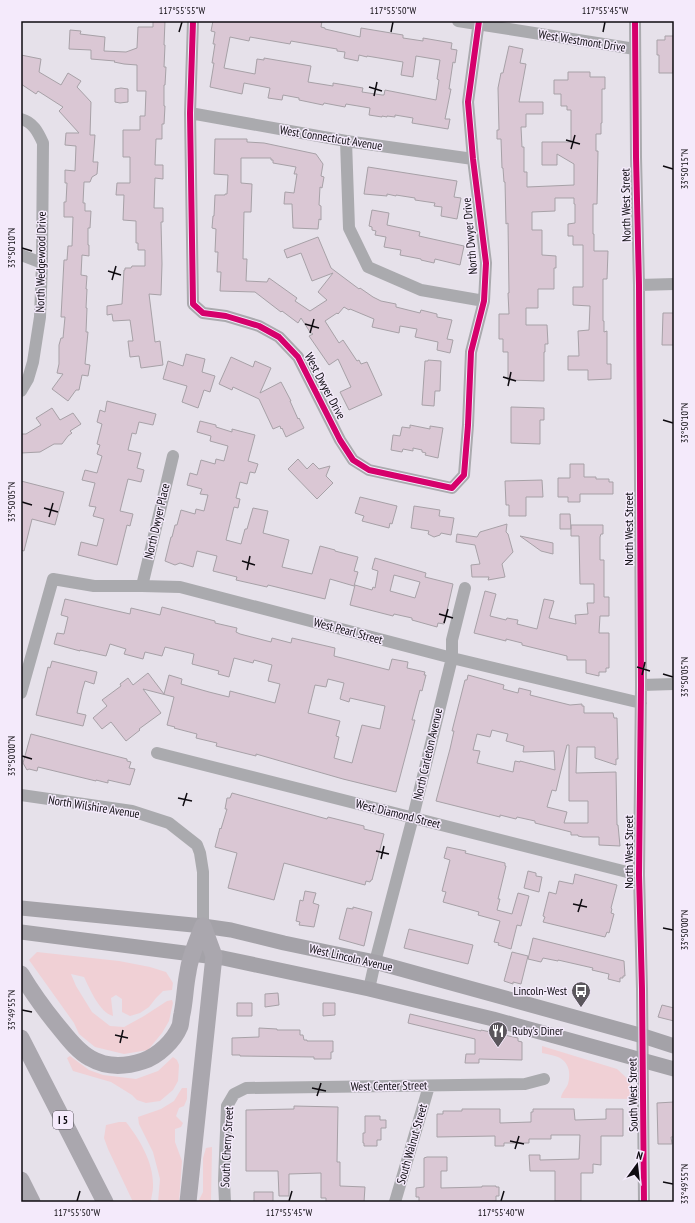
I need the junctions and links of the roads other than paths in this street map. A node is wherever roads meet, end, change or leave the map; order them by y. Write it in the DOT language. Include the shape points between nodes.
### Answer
graph roads {
  1 [pos="194,21"];
  2 [pos="458,21"];
  3 [pos="635,21"];
  4 [pos="479,23"];
  5 [pos="635,49"];
  6 [pos="190,113"];
  7 [pos="21,119"];
  8 [pos="346,141"];
  9 [pos="473,159"];
  10 [pos="21,255"];
  11 [pos="42,263"];
  12 [pos="674,284"];
  13 [pos="638,285"];
  14 [pos="484,301"];
  15 [pos="21,391"];
  16 [pos="173,456"];
  17 [pos="452,488"];
  18 [pos="142,586"];
  19 [pos="465,588"];
  20 [pos="452,658"];
  21 [pos="641,684"];
  22 [pos="674,684"];
  23 [pos="21,693"];
  24 [pos="641,703"];
  25 [pos="157,753"];
  26 [pos="21,795"];
  27 [pos="413,817"];
  28 [pos="639,875"];
  29 [pos="21,908"];
  30 [pos="203,926"];
  31 [pos="23,932"];
  32 [pos="192,954"];
  33 [pos="214,956"];
  34 [pos="374,962"];
  35 [pos="21,974"];
  36 [pos="369,989"];
  37 [pos="643,1036"];
  38 [pos="21,1038"];
  39 [pos="674,1046"];
  40 [pos="643,1061"];
  41 [pos="674,1069"];
  42 [pos="544,1079"];
  43 [pos="429,1086"];
  44 [pos="234,1094"];
  45 [pos="21,1180"];
  46 [pos="32,1202"];
  47 [pos="105,1202"];
  48 [pos="188,1202"];
  49 [pos="225,1202"];
  50 [pos="395,1202"];
  51 [pos="644,1202"];
  1 -- 6 [label="street"];
  2 -- 4 [label="street, West Westmont Drive"];
  3 -- 5 [label="street, North West Street"];
  4 -- 5 [label="street, West Westmont Drive"];
  4 -- 9 [label="street, North Dwyer Drive" via="468,102"];
  5 -- 13 [label="street, North West Street"];
  6 -- 8 [label="street, West Connecticut Avenue"];
  6 -- 17 [label="street, West Dwyer Drive" via="193,304 203,313 226,316 258,326 279,337 298,357 340,440 353,460 369,470"];
  7 -- 11 [label="street, North Wedgewood Drive" via="38,130 43,142"];
  8 -- 9 [label="street, West Connecticut Avenue"];
  8 -- 14 [label="street" via="350,228 368,267 421,290"];
  9 -- 14 [label="street, North Dwyer Drive" via="486,263"];
  10 -- 11 [label="street"];
  11 -- 15 [label="street, North Wedgewood Drive" via="40,317 33,362"];
  12 -- 13 [label="street"];
  13 -- 21 [label="street, North West Street"];
  14 -- 17 [label="street, North Dwyer Drive" via="472,352 464,475"];
  16 -- 18 [label="street, North Dwyer Place"];
  18 -- 20 [label="street, West Pearl Street" via="180,587"];
  18 -- 23 [label="street, West Pearl Street" via="94,586 53,579"];
  19 -- 20 [label="street, North Carleton Avenue" via="452,640"];
  20 -- 24 [label="street, West Pearl Street"];
  20 -- 27 [label="street, North Carleton Avenue"];
  21 -- 22 [label="street"];
  21 -- 24 [label="street, North West Street"];
  24 -- 28 [label="street, North West Street"];
  25 -- 27 [label="street, West Diamond Street"];
  26 -- 30 [label="street, North Wilshire Avenue" via="132,811 169,823 197,845 200,854 203,872"];
  27 -- 28 [label="street, West Diamond Street"];
  27 -- 34 [label="street, North Carleton Avenue"];
  28 -- 37 [label="street, North West Street"];
  29 -- 30 [label="main road, West Lincoln Avenue"];
  30 -- 32 [label="highway"];
  30 -- 33 [label="highway"];
  30 -- 34 [label="main road, West Lincoln Avenue"];
  31 -- 32 [label="main road"];
  32 -- 33 [label="main road"];
  32 -- 35 [label="highway" via="180,1026 173,1038 147,1060 125,1066 97,1062 74,1045"];
  33 -- 36 [label="main road"];
  33 -- 48 [label="highway"];
  34 -- 36 [label="street, North Carleton Avenue"];
  34 -- 37 [label="main road, West Lincoln Avenue"];
  36 -- 40 [label="main road"];
  37 -- 39 [label="main road, West Lincoln Avenue"];
  37 -- 40 [label="street, South West Street"];
  38 -- 47 [label="highway, I 5"];
  40 -- 41 [label="main road"];
  40 -- 51 [label="street, South West Street"];
  42 -- 43 [label="street, West Center Street" via="525,1084"];
  43 -- 44 [label="street, West Center Street" via="246,1088"];
  43 -- 50 [label="street, South Walnut Street"];
  44 -- 49 [label="street, South Cherry Street" via="227,1106"];
  45 -- 46 [label="highway"];
}
